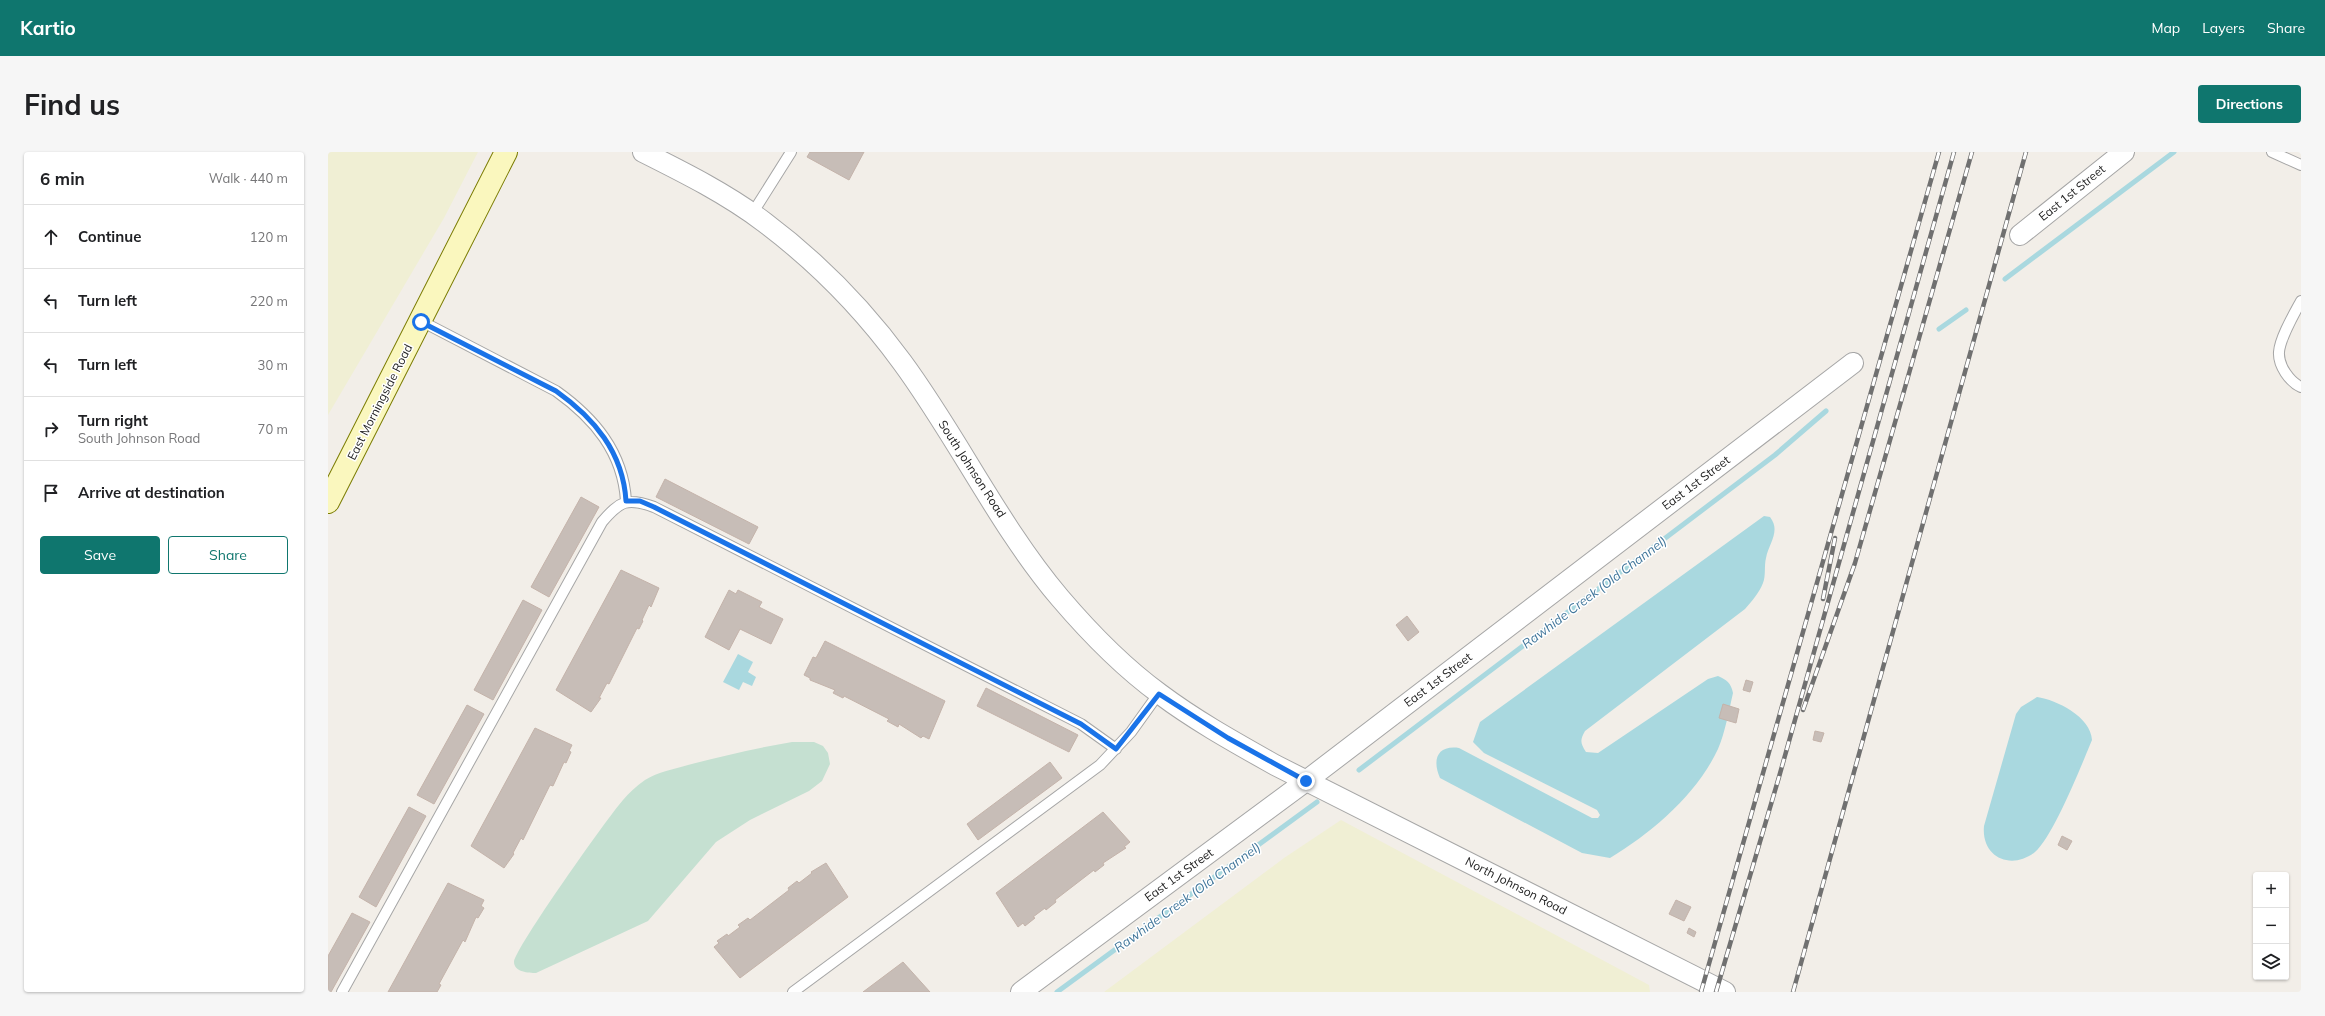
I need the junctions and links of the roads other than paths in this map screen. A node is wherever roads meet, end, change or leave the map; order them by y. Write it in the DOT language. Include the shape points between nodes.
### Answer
graph roads {
  1 [pos="506,152"];
  2 [pos="643,152"];
  3 [pos="791,152"];
  4 [pos="2124,152"];
  5 [pos="2272,152"];
  6 [pos="2301,165"];
  7 [pos="752,214"];
  8 [pos="2020,235"];
  9 [pos="2301,301"];
  10 [pos="421,322"];
  11 [pos="1853,363"];
  12 [pos="2301,387"];
  13 [pos="626,501"];
  14 [pos="328,502"];
  15 [pos="1159,694"];
  16 [pos="1116,749"];
  17 [pos="1306,781"];
  18 [pos="342,992"];
  19 [pos="793,992"];
  20 [pos="1021,992"];
  21 [pos="1725,992"];
  1 -- 10 [label="street, East Morningside Road"];
  2 -- 7 [label="street, South Johnson Road" via="717,191"];
  3 -- 7 [label="lane"];
  4 -- 8 [label="street, East 1st Street"];
  5 -- 6 [label="lane"];
  7 -- 15 [label="street, South Johnson Road" via="818,267 860,311 902,362 1020,544 1059,597 1117,658"];
  9 -- 12 [label="lane" via="2278,352 2281,364 2293,383"];
  10 -- 13 [label="lane" via="556,391 572,402 599,430 611,447 625,481"];
  10 -- 14 [label="street, East Morningside Road"];
  11 -- 17 [label="street, East 1st Street"];
  13 -- 16 [label="lane" via="640,501 734,547 1081,724"];
  13 -- 18 [label="lane" via="614,508 602,522"];
  15 -- 16 [label="lane"];
  15 -- 17 [label="street, South Johnson Road" via="1228,738"];
  16 -- 19 [label="lane" via="1100,765"];
  17 -- 20 [label="street, East 1st Street"];
  17 -- 21 [label="street, North Johnson Road"];
}
